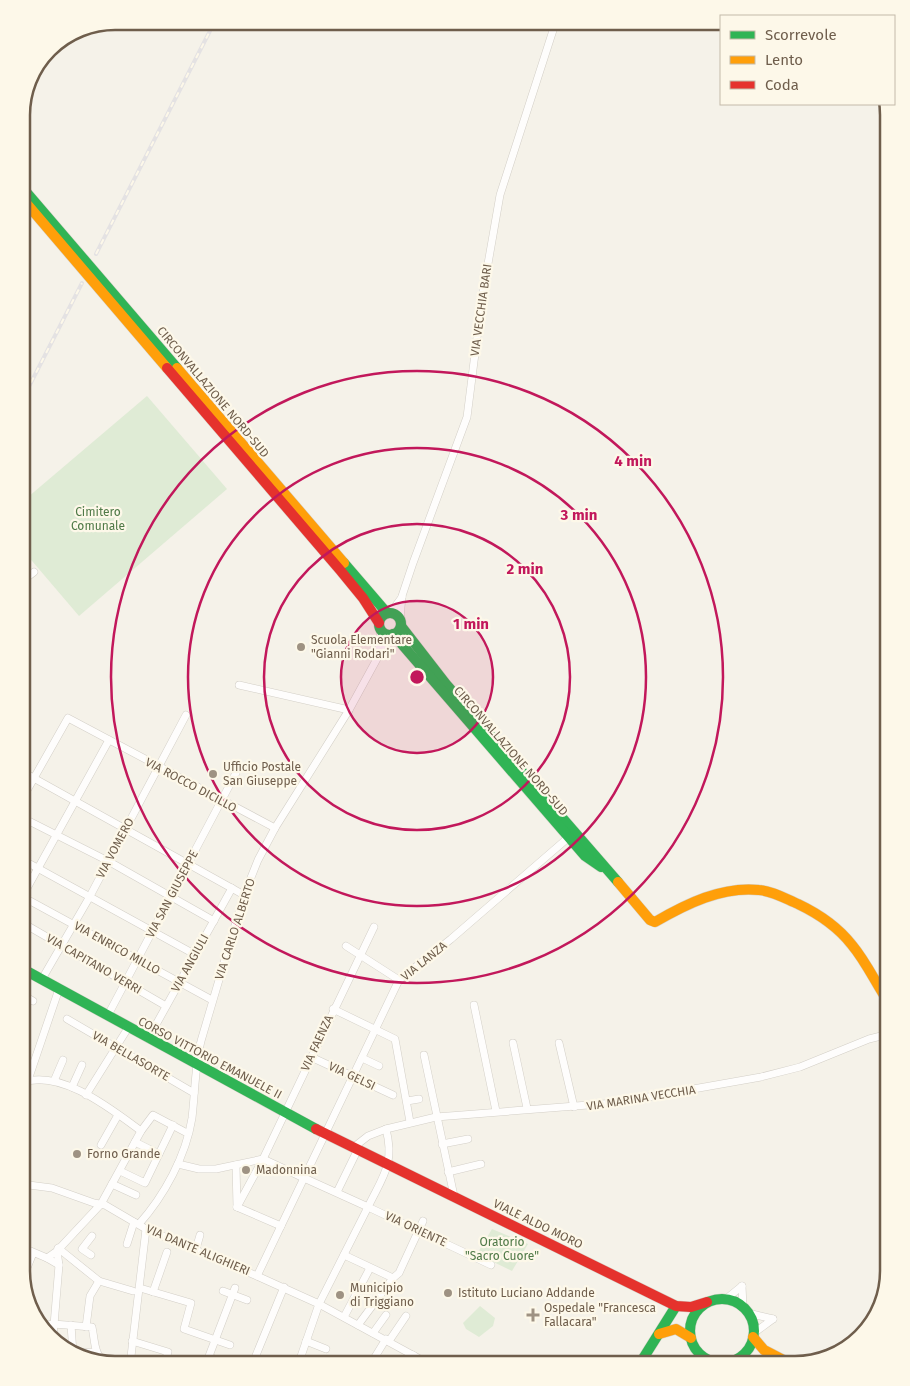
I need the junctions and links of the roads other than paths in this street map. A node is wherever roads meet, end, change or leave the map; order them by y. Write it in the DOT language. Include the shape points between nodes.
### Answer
graph roads {
  1 [pos="553,30"];
  2 [pos="30,196"];
  3 [pos="30,208"];
  4 [pos="34,572"];
  5 [pos="30,575"];
  6 [pos="402,596"];
  7 [pos="389,612"];
  8 [pos="401,622"];
  9 [pos="386,631"];
  10 [pos="239,685"];
  11 [pos="349,710"];
  12 [pos="186,715"];
  13 [pos="109,740"];
  14 [pos="158,767"];
  15 [pos="236,773"];
  16 [pos="30,776"];
  17 [pos="35,778"];
  18 [pos="30,786"];
  19 [pos="75,801"];
  20 [pos="221,801"];
  21 [pos="30,822"];
  22 [pos="274,828"];
  23 [pos="126,829"];
  24 [pos="56,835"];
  25 [pos="569,837"];
  26 [pos="108,861"];
  27 [pos="30,864"];
  28 [pos="189,864"];
  29 [pos="38,869"];
  30 [pos="615,878"];
  31 [pos="30,883"];
  32 [pos="232,888"];
  33 [pos="244,895"];
  34 [pos="170,897"];
  35 [pos="89,898"];
  36 [pos="30,901"];
  37 [pos="214,921"];
  38 [pos="73,924"];
  39 [pos="30,927"];
  40 [pos="374,927"];
  41 [pos="152,931"];
  42 [pos="61,946"];
  43 [pos="346,946"];
  44 [pos="194,954"];
  45 [pos="360,956"];
  46 [pos="137,959"];
  47 [pos="30,972"];
  48 [pos="42,978"];
  49 [pos="400,980"];
  50 [pos="126,982"];
  51 [pos="179,982"];
  52 [pos="59,989"];
  53 [pos="880,989"];
  54 [pos="30,999"];
  55 [pos="212,1000"];
  56 [pos="33,1001"];
  57 [pos="474,1005"];
  58 [pos="166,1006"];
  59 [pos="333,1009"];
  60 [pos="108,1016"];
  61 [pos="67,1019"];
  62 [pos="128,1028"];
  63 [pos="376,1028"];
  64 [pos="880,1036"];
  65 [pos="148,1039"];
  66 [pos="513,1043"];
  67 [pos="559,1044"];
  68 [pos="116,1048"];
  69 [pos="424,1055"];
  70 [pos="311,1056"];
  71 [pos="362,1058"];
  72 [pos="63,1060"];
  73 [pos="196,1064"];
  74 [pos="82,1065"];
  75 [pos="379,1066"];
  76 [pos="30,1067"];
  77 [pos="353,1078"];
  78 [pos="30,1080"];
  79 [pos="54,1081"];
  80 [pos="72,1087"];
  81 [pos="194,1093"];
  82 [pos="86,1095"];
  83 [pos="393,1095"];
  84 [pos="419,1099"];
  85 [pos="407,1101"];
  86 [pos="574,1107"];
  87 [pos="527,1108"];
  88 [pos="496,1110"];
  89 [pos="285,1113"];
  90 [pos="118,1115"];
  91 [pos="436,1117"];
  92 [pos="410,1122"];
  93 [pos="173,1125"];
  94 [pos="386,1129"];
  95 [pos="141,1131"];
  96 [pos="187,1133"];
  97 [pos="325,1134"];
  98 [pos="468,1139"];
  99 [pos="135,1142"];
  100 [pos="442,1144"];
  101 [pos="101,1145"];
  102 [pos="356,1148"];
  103 [pos="159,1154"];
  104 [pos="263,1159"];
  105 [pos="178,1164"];
  106 [pos="389,1164"];
  107 [pos="481,1164"];
  108 [pos="236,1165"];
  109 [pos="120,1171"];
  110 [pos="448,1172"];
  111 [pos="304,1178"];
  112 [pos="112,1184"];
  113 [pos="30,1185"];
  114 [pos="337,1192"];
  115 [pos="136,1195"];
  116 [pos="454,1196"];
  117 [pos="102,1204"];
  118 [pos="237,1207"];
  119 [pos="368,1207"];
  120 [pos="423,1221"];
  121 [pos="137,1223"];
  122 [pos="280,1226"];
  123 [pos="146,1229"];
  124 [pos="418,1230"];
  125 [pos="200,1235"];
  126 [pos="92,1236"];
  127 [pos="127,1244"];
  128 [pos="196,1249"];
  129 [pos="57,1250"];
  130 [pos="30,1251"];
  131 [pos="167,1252"];
  132 [pos="34,1253"];
  133 [pos="91,1255"];
  134 [pos="344,1255"];
  135 [pos="47,1258"];
  136 [pos="30,1262"];
  137 [pos="59,1265"];
  138 [pos="491,1265"];
  139 [pos="370,1268"];
  140 [pos="257,1276"];
  141 [pos="392,1278"];
  142 [pos="100,1281"];
  143 [pos="284,1286"];
  144 [pos="138,1291"];
  145 [pos="223,1291"];
  146 [pos="154,1292"];
  147 [pos="233,1292"];
  148 [pos="726,1299"];
  149 [pos="247,1300"];
  150 [pos="707,1302"];
  151 [pos="319,1304"];
  152 [pos="676,1306"];
  153 [pos="746,1310"];
  154 [pos="386,1315"];
  155 [pos="406,1316"];
  156 [pos="344,1317"];
  157 [pos="53,1324"];
  158 [pos="49,1325"];
  159 [pos="72,1325"];
  160 [pos="358,1325"];
  161 [pos="86,1327"];
  162 [pos="53,1329"];
  163 [pos="372,1333"];
  164 [pos="659,1334"];
  165 [pos="690,1334"];
  166 [pos="754,1335"];
  167 [pos="216,1339"];
  168 [pos="388,1340"];
  169 [pos="132,1341"];
  170 [pos="306,1341"];
  171 [pos="72,1345"];
  172 [pos="230,1345"];
  173 [pos="326,1349"];
  174 [pos="747,1350"];
  175 [pos="764,1350"];
  176 [pos="90,1352"];
  177 [pos="96,1352"];
  178 [pos="413,1355"];
  179 [pos="131,1356"];
  180 [pos="167,1356"];
  181 [pos="209,1356"];
  182 [pos="256,1356"];
  183 [pos="301,1356"];
  184 [pos="376,1356"];
  185 [pos="645,1356"];
  186 [pos="703,1356"];
  187 [pos="741,1356"];
  188 [pos="776,1356"];
  1 -- 6 [label="street, VIA VECCHIA BARI" via="500,195 482,298 467,417"];
  2 -- 7 [label="main road, CIRCONVALLAZIONE NORD-SUD"];
  3 -- 9 [label="main road, CIRCONVALLAZIONE NORD-SUD" via="340,570"];
  4 -- 5 [label="street"];
  6 -- 7 [label="street, VIA VECCHIA BARI"];
  6 -- 8 [label="street, VIA VECCHIA BARI"];
  7 -- 8 [label="main road, CIRCONVALLAZIONE NORD-SUD"];
  7 -- 9 [label="main road" via="381,616"];
  8 -- 9 [label="main road"];
  8 -- 30 [label="main road, CIRCONVALLAZIONE NORD-SUD" via="415,646"];
  9 -- 11 [label="street, VIA CARLO ALBERTO" via="379,652"];
  9 -- 25 [label="main road, CIRCONVALLAZIONE NORD-SUD"];
  10 -- 11 [label="street"];
  11 -- 22 [label="street, VIA CARLO ALBERTO"];
  12 -- 14 [label="street, VIA VOMERO"];
  13 -- 14 [label="street, VIA ROCCO DICILLO"];
  13 -- 17 [label="street, VIA ROCCO DICILLO" via="68,718"];
  13 -- 19 [label="street"];
  14 -- 20 [label="street, VIA ROCCO DICILLO"];
  14 -- 23 [label="street, VIA VOMERO"];
  15 -- 20 [label="street, VIA SAN GIUSEPPE"];
  16 -- 17 [label="street"];
  17 -- 18 [label="street"];
  17 -- 19 [label="street"];
  19 -- 23 [label="street"];
  19 -- 24 [label="street"];
  20 -- 22 [label="street, VIA ROCCO DICILLO"];
  20 -- 28 [label="street, VIA SAN GIUSEPPE"];
  21 -- 24 [label="street"];
  22 -- 33 [label="street, VIA CARLO ALBERTO"];
  23 -- 26 [label="street, VIA VOMERO"];
  23 -- 28 [label="street"];
  24 -- 26 [label="street"];
  24 -- 29 [label="street"];
  25 -- 30 [label="main road, CIRCONVALLAZIONE NORD-SUD" via="585,856"];
  25 -- 49 [label="street, VIA LANZA"];
  26 -- 34 [label="street"];
  26 -- 35 [label="street, VIA VOMERO"];
  27 -- 29 [label="street"];
  28 -- 32 [label="street"];
  28 -- 34 [label="street, VIA SAN GIUSEPPE"];
  29 -- 31 [label="street"];
  29 -- 35 [label="street"];
  30 -- 53 [label="main road, CIRCONVALLAZIONE NORD-SUD" via="655,922 690,904 730,893 759,890 794,902 820,915 848,940"];
  32 -- 33 [label="street"];
  32 -- 37 [label="street, VIA ANGIULI"];
  33 -- 55 [label="street, VIA CARLO ALBERTO"];
  34 -- 37 [label="street"];
  34 -- 41 [label="street, VIA SAN GIUSEPPE"];
  35 -- 38 [label="street, VIA VOMERO"];
  35 -- 41 [label="street"];
  36 -- 38 [label="street, VIA ENRICO MILLO"];
  37 -- 44 [label="street, VIA ANGIULI"];
  38 -- 42 [label="street, VIA VOMERO"];
  38 -- 46 [label="street, VIA ENRICO MILLO"];
  39 -- 42 [label="street, VIA CAPITANO VERRI"];
  40 -- 45 [label="street, VIA FAENZA"];
  41 -- 44 [label="street"];
  41 -- 46 [label="street, VIA SAN GIUSEPPE"];
  42 -- 48 [label="street, VIA VOMERO"];
  42 -- 50 [label="street, VIA CAPITANO VERRI"];
  43 -- 45 [label="street"];
  44 -- 51 [label="street, VIA ANGIULI"];
  45 -- 49 [label="street"];
  45 -- 59 [label="street, VIA FAENZA"];
  46 -- 50 [label="street, VIA SAN GIUSEPPE"];
  46 -- 51 [label="street, VIA ENRICO MILLO"];
  47 -- 48 [label="main road, CORSO VITTORIO EMANUELE II"];
  48 -- 52 [label="main road, CORSO VITTORIO EMANUELE II"];
  49 -- 63 [label="street, VIA LANZA"];
  50 -- 58 [label="street, VIA CAPITANO VERRI"];
  50 -- 60 [label="street, VIA SAN GIUSEPPE"];
  51 -- 55 [label="street, VIA ENRICO MILLO"];
  51 -- 58 [label="street, VIA ANGIULI"];
  52 -- 60 [label="main road, CORSO VITTORIO EMANUELE II"];
  52 -- 76 [label="street"];
  54 -- 56 [label="street"];
  55 -- 73 [label="street, VIA CARLO ALBERTO"];
  57 -- 88 [label="street"];
  58 -- 65 [label="street, VIA ANGIULI"];
  59 -- 63 [label="street"];
  59 -- 70 [label="street, VIA FAENZA"];
  60 -- 62 [label="main road, CORSO VITTORIO EMANUELE II"];
  61 -- 68 [label="street, VIA BELLASORTE"];
  62 -- 65 [label="main road, CORSO VITTORIO EMANUELE II"];
  62 -- 68 [label="street"];
  63 -- 71 [label="street, VIA LANZA"];
  63 -- 85 [label="street" via="395,1038"];
  64 -- 86 [label="street, VIA MARINA VECCHIA" via="785,1072 662,1096"];
  65 -- 73 [label="main road, CORSO VITTORIO EMANUELE II"];
  66 -- 87 [label="street"];
  67 -- 86 [label="street"];
  68 -- 81 [label="street, VIA BELLASORTE"];
  68 -- 82 [label="street"];
  69 -- 91 [label="street"];
  70 -- 77 [label="street, VIA GELSI"];
  70 -- 89 [label="street, VIA FAENZA"];
  71 -- 75 [label="street"];
  71 -- 77 [label="street, VIA LANZA"];
  72 -- 79 [label="street"];
  73 -- 81 [label="street, VIA CARLO ALBERTO"];
  73 -- 89 [label="main road, CORSO VITTORIO EMANUELE II"];
  74 -- 80 [label="street"];
  77 -- 83 [label="street, VIA GELSI"];
  77 -- 97 [label="street, VIA LANZA"];
  78 -- 79 [label="street"];
  79 -- 80 [label="street"];
  80 -- 82 [label="street"];
  81 -- 96 [label="street, VIA CARLO ALBERTO"];
  82 -- 90 [label="street"];
  84 -- 85 [label="street"];
  85 -- 92 [label="street"];
  86 -- 87 [label="street, VIA MARINA VECCHIA"];
  87 -- 88 [label="street, VIA MARINA VECCHIA"];
  88 -- 91 [label="street, VIA MARINA VECCHIA"];
  89 -- 97 [label="main road, CORSO VITTORIO EMANUELE II"];
  89 -- 104 [label="street, VIA FAENZA"];
  90 -- 95 [label="street"];
  90 -- 101 [label="street"];
  91 -- 92 [label="street, VIA MARINA VECCHIA"];
  91 -- 100 [label="street"];
  92 -- 94 [label="street, VIA MARINA VECCHIA"];
  93 -- 95 [label="street" via="153,1115"];
  93 -- 96 [label="street"];
  93 -- 103 [label="street"];
  94 -- 102 [label="street, VIA MARINA VECCHIA" via="368,1136"];
  94 -- 106 [label="street" via="391,1150"];
  95 -- 99 [label="street"];
  96 -- 105 [label="street, VIA CARLO ALBERTO"];
  97 -- 102 [label="main road, CORSO VITTORIO EMANUELE II"];
  97 -- 111 [label="street, VIA LANZA"];
  98 -- 100 [label="street"];
  99 -- 103 [label="street"];
  99 -- 109 [label="street"];
  100 -- 110 [label="street"];
  102 -- 106 [label="main road, CORSO VITTORIO EMANUELE II"];
  102 -- 114 [label="street"];
  103 -- 109 [label="street" via="144,1183"];
  104 -- 108 [label="street"];
  104 -- 111 [label="street, VIA ORIENTE"];
  104 -- 118 [label="street, VIA FAENZA"];
  105 -- 108 [label="street" via="199,1169"];
  105 -- 121 [label="street, VIA CARLO ALBERTO"];
  106 -- 116 [label="main road, VIALE ALDO MORO"];
  106 -- 119 [label="street"];
  107 -- 110 [label="street"];
  108 -- 118 [label="street"];
  109 -- 112 [label="street"];
  110 -- 116 [label="street"];
  111 -- 114 [label="street, VIA ORIENTE"];
  111 -- 122 [label="street, VIA LANZA"];
  112 -- 115 [label="street"];
  112 -- 117 [label="street"];
  113 -- 117 [label="street, VIA DANTE ALIGHIERI" via="52,1188"];
  114 -- 119 [label="street, VIA ORIENTE"];
  116 -- 152 [label="main road, VIALE ALDO MORO"];
  117 -- 121 [label="street, VIA DANTE ALIGHIERI"];
  117 -- 129 [label="street"];
  118 -- 122 [label="street"];
  119 -- 124 [label="street, VIA ORIENTE"];
  119 -- 134 [label="street"];
  120 -- 124 [label="street"];
  121 -- 123 [label="street, VIA DANTE ALIGHIERI"];
  121 -- 127 [label="street, VIA CARLO ALBERTO"];
  122 -- 140 [label="street, VIA LANZA"];
  123 -- 128 [label="street, VIA DANTE ALIGHIERI"];
  123 -- 144 [label="street"];
  124 -- 138 [label="street, VIA ORIENTE"];
  124 -- 141 [label="street" via="399,1273"];
  125 -- 128 [label="street"];
  126 -- 133 [label="street" via="82,1249"];
  128 -- 140 [label="street, VIA DANTE ALIGHIERI"];
  129 -- 135 [label="street"];
  129 -- 137 [label="street"];
  129 -- 142 [label="street"];
  130 -- 132 [label="street"];
  131 -- 146 [label="street"];
  132 -- 135 [label="street"];
  132 -- 136 [label="street"];
  134 -- 139 [label="street"];
  134 -- 151 [label="street"];
  135 -- 137 [label="street"];
  137 -- 157 [label="street"];
  139 -- 141 [label="street"];
  139 -- 156 [label="street"];
  140 -- 143 [label="street, VIA DANTE ALIGHIERI"];
  141 -- 160 [label="street"];
  142 -- 144 [label="street"];
  142 -- 161 [label="street" via="90,1296"];
  143 -- 151 [label="street, VIA DANTE ALIGHIERI"];
  143 -- 182 [label="street"];
  144 -- 146 [label="street"];
  144 -- 169 [label="street"];
  145 -- 147 [label="street"];
  146 -- 167 [label="street" via="191,1303 184,1329"];
  147 -- 149 [label="street"];
  147 -- 167 [label="street"];
  148 -- 150 [label="main road"];
  148 -- 153 [label="main road"];
  148 -- 153 [label="street" via="742,1286"];
  150 -- 152 [label="main road" via="692,1307"];
  150 -- 165 [label="main road" via="694,1314"];
  151 -- 156 [label="street"];
  151 -- 170 [label="street"];
  152 -- 164 [label="main road"];
  152 -- 165 [label="main road" via="688,1321"];
  153 -- 166 [label="main road"];
  153 -- 166 [label="street" via="773,1319"];
  154 -- 163 [label="street"];
  155 -- 168 [label="street"];
  156 -- 160 [label="street"];
  157 -- 158 [label="street"];
  157 -- 159 [label="street"];
  157 -- 162 [label="street"];
  159 -- 161 [label="street"];
  159 -- 171 [label="street"];
  160 -- 163 [label="street"];
  161 -- 177 [label="street" via="92,1328"];
  163 -- 168 [label="street"];
  164 -- 165 [label="main road" via="673,1328"];
  164 -- 185 [label="main road"];
  165 -- 186 [label="main road"];
  166 -- 174 [label="main road"];
  166 -- 175 [label="main road"];
  167 -- 172 [label="street"];
  167 -- 181 [label="street"];
  168 -- 178 [label="street"];
  168 -- 184 [label="street"];
  169 -- 179 [label="street"];
  169 -- 180 [label="street" via="168,1352"];
  170 -- 173 [label="street"];
  170 -- 183 [label="street"];
  174 -- 175 [label="main road"];
  174 -- 187 [label="main road"];
  175 -- 188 [label="main road"];
  176 -- 177 [label="street"];
}
